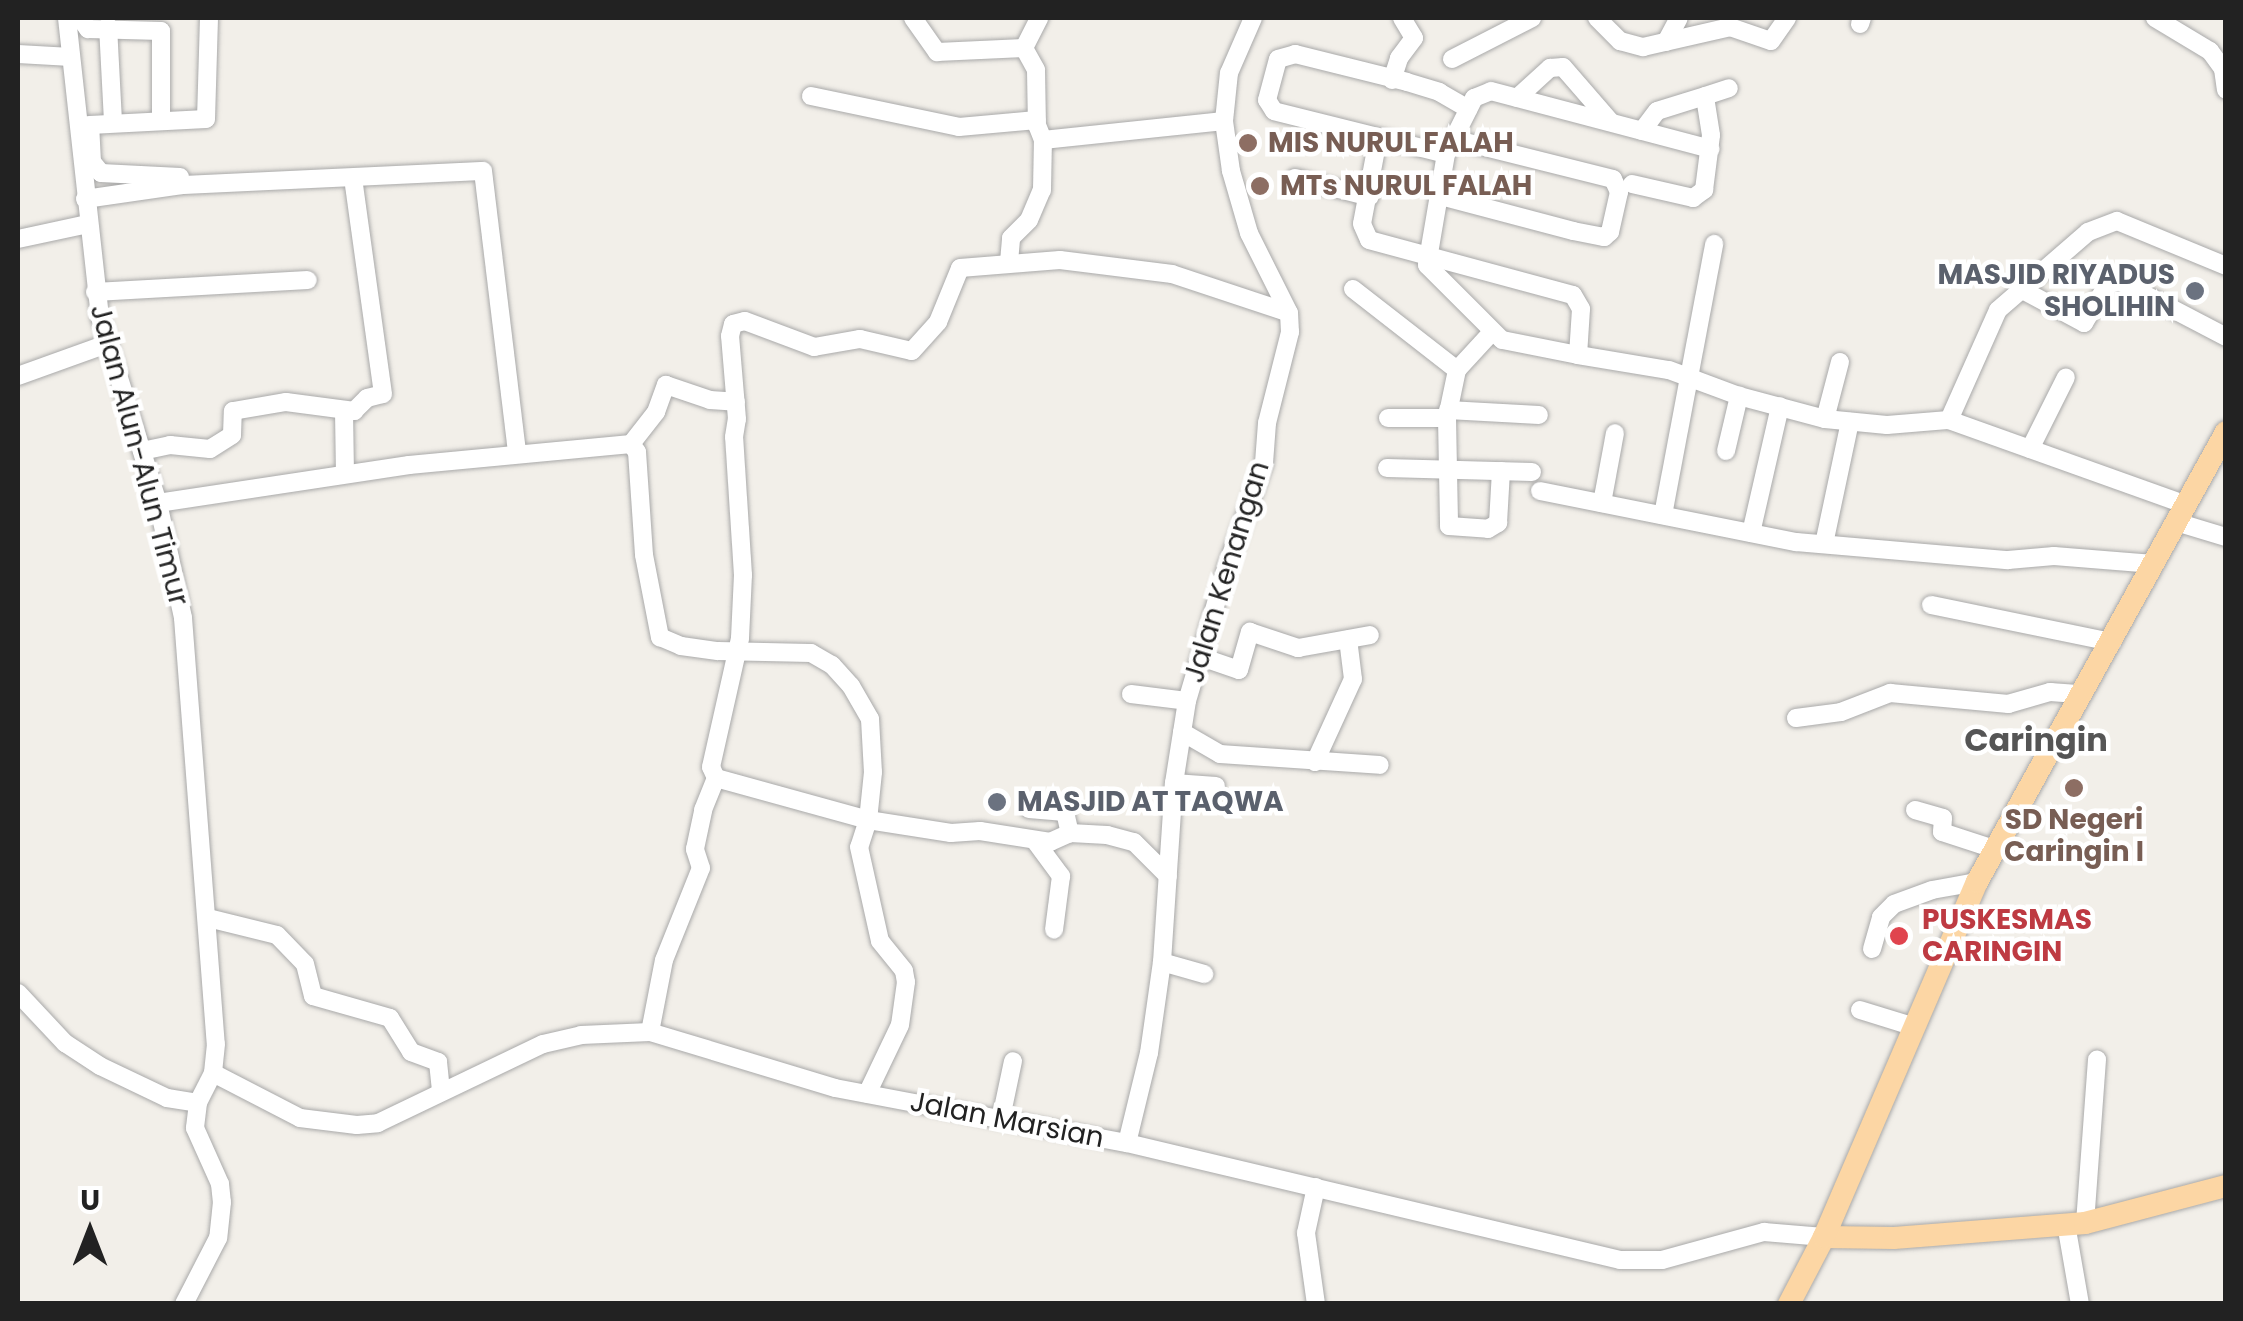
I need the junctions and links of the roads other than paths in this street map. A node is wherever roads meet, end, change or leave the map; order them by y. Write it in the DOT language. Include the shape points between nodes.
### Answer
graph roads {
  1 [pos="67,18"];
  2 [pos="80,18"];
  3 [pos="209,18"];
  4 [pos="913,18"];
  5 [pos="1039,18"];
  6 [pos="1254,18"];
  7 [pos="1402,18"];
  8 [pos="1598,18"];
  9 [pos="1678,18"];
  10 [pos="1787,18"];
  11 [pos="2156,18"];
  12 [pos="1521,20"];
  13 [pos="1732,22"];
  14 [pos="108,26"];
  15 [pos="1618,26"];
  16 [pos="1666,42"];
  17 [pos="1024,48"];
  18 [pos="18,54"];
  19 [pos="71,57"];
  20 [pos="1452,58"];
  21 [pos="1392,80"];
  22 [pos="1729,88"];
  23 [pos="2226,90"];
  24 [pos="812,96"];
  25 [pos="1705,96"];
  26 [pos="1517,98"];
  27 [pos="1469,108"];
  28 [pos="161,120"];
  29 [pos="1038,120"];
  30 [pos="1224,121"];
  31 [pos="1610,121"];
  32 [pos="113,122"];
  33 [pos="1642,131"];
  34 [pos="1378,139"];
  35 [pos="1044,140"];
  36 [pos="1449,147"];
  37 [pos="1710,150"];
  38 [pos="198,176"];
  39 [pos="353,178"];
  40 [pos="1294,178"];
  41 [pos="1632,184"];
  42 [pos="1437,195"];
  43 [pos="1370,197"];
  44 [pos="85,198"];
  45 [pos="88,224"];
  46 [pos="18,239"];
  47 [pos="1714,244"];
  48 [pos="1427,257"];
  49 [pos="1009,262"];
  50 [pos="2226,266"];
  51 [pos="308,280"];
  52 [pos="2019,288"];
  53 [pos="1353,289"];
  54 [pos="95,292"];
  55 [pos="1289,313"];
  56 [pos="1492,332"];
  57 [pos="2226,337"];
  58 [pos="107,344"];
  59 [pos="1578,355"];
  60 [pos="1840,362"];
  61 [pos="1457,370"];
  62 [pos="18,376"];
  63 [pos="2066,376"];
  64 [pos="1690,378"];
  65 [pos="1738,396"];
  66 [pos="736,402"];
  67 [pos="1780,406"];
  68 [pos="344,411"];
  69 [pos="1448,414"];
  70 [pos="1539,416"];
  71 [pos="1388,418"];
  72 [pos="1825,419"];
  73 [pos="1950,420"];
  74 [pos="1850,422"];
  75 [pos="2226,432"];
  76 [pos="1615,433"];
  77 [pos="631,444"];
  78 [pos="2030,449"];
  79 [pos="142,451"];
  80 [pos="1726,451"];
  81 [pos="517,453"];
  82 [pos="1387,468"];
  83 [pos="1446,468"];
  84 [pos="1501,471"];
  85 [pos="1532,472"];
  86 [pos="344,474"];
  87 [pos="1540,491"];
  88 [pos="158,503"];
  89 [pos="1602,503"];
  90 [pos="2182,514"];
  91 [pos="1663,515"];
  92 [pos="1751,532"];
  93 [pos="2226,537"];
  94 [pos="1824,544"];
  95 [pos="2154,564"];
  96 [pos="1931,605"];
  97 [pos="1370,635"];
  98 [pos="1348,638"];
  99 [pos="2112,642"];
  100 [pos="735,652"];
  101 [pos="1201,657"];
  102 [pos="1131,694"];
  103 [pos="2082,694"];
  104 [pos="1187,701"];
  105 [pos="1796,718"];
  106 [pos="1182,732"];
  107 [pos="1314,762"];
  108 [pos="1380,764"];
  109 [pos="716,778"];
  110 [pos="1174,783"];
  111 [pos="1216,786"];
  112 [pos="1029,810"];
  113 [pos="1915,810"];
  114 [pos="868,820"];
  115 [pos="1070,833"];
  116 [pos="1035,841"];
  117 [pos="1996,850"];
  118 [pos="1168,876"];
  119 [pos="1977,882"];
  120 [pos="208,918"];
  121 [pos="1054,930"];
  122 [pos="1872,948"];
  123 [pos="1162,962"];
  124 [pos="1204,974"];
  125 [pos="18,993"];
  126 [pos="1860,1010"];
  127 [pos="1915,1027"];
  128 [pos="650,1032"];
  129 [pos="2097,1060"];
  130 [pos="1013,1061"];
  131 [pos="213,1073"];
  132 [pos="441,1092"];
  133 [pos="868,1094"];
  134 [pos="198,1104"];
  135 [pos="1001,1118"];
  136 [pos="1127,1143"];
  137 [pos="2226,1186"];
  138 [pos="1316,1187"];
  139 [pos="2076,1223"];
  140 [pos="1824,1238"];
  141 [pos="184,1304"];
  142 [pos="1316,1304"];
  143 [pos="1789,1304"];
  144 [pos="2080,1304"];
  1 -- 19 [label="street, Jalan Alun-Alun Timur"];
  2 -- 14 [label="street" via="88,29"];
  3 -- 28 [label="street" via="208,115 200,122"];
  4 -- 17 [label="street" via="937,52"];
  5 -- 17 [label="street"];
  6 -- 30 [label="street" via="1229,72"];
  7 -- 21 [label="street" via="1414,38"];
  8 -- 15 [label="street"];
  9 -- 16 [label="street"];
  10 -- 13 [label="street" via="1771,41"];
  11 -- 23 [label="street" via="2210,51 2223,69"];
  12 -- 20 [label="street"];
  13 -- 16 [label="street"];
  14 -- 28 [label="street" via="160,30"];
  14 -- 32 [label="street"];
  15 -- 16 [label="street" via="1631,46"];
  17 -- 29 [label="street" via="1036,70"];
  18 -- 19 [label="street"];
  19 -- 44 [label="street, Jalan Alun-Alun Timur"];
  21 -- 27 [label="street"];
  21 -- 34 [label="street" via="1288,52 1278,59 1268,92 1274,111"];
  22 -- 25 [label="street"];
  24 -- 29 [label="street" via="959,127"];
  25 -- 33 [label="street" via="1657,111"];
  25 -- 37 [label="street"];
  26 -- 27 [label="street" via="1484,92"];
  26 -- 31 [label="street"];
  26 -- 31 [label="street" via="1550,68 1564,66"];
  27 -- 36 [label="street"];
  28 -- 32 [label="street"];
  29 -- 35 [label="street"];
  30 -- 35 [label="street"];
  30 -- 55 [label="street" via="1249,233"];
  31 -- 33 [label="street"];
  32 -- 38 [label="street" via="90,125 96,170"];
  33 -- 37 [label="street"];
  34 -- 36 [label="street"];
  34 -- 43 [label="street"];
  35 -- 49 [label="street" via="1042,190 1012,238"];
  36 -- 42 [label="street"];
  36 -- 42 [label="street" via="1613,179 1618,192 1610,232 1573,231"];
  37 -- 41 [label="street" via="1700,196"];
  39 -- 44 [label="street" via="182,185"];
  39 -- 68 [label="street" via="385,390"];
  39 -- 81 [label="street" via="483,172"];
  40 -- 43 [label="street"];
  42 -- 48 [label="street"];
  43 -- 48 [label="street" via="1362,224 1372,243"];
  44 -- 45 [label="street, Jalan Alun-Alun Timur"];
  45 -- 46 [label="street"];
  45 -- 54 [label="street, Jalan Alun-Alun Timur"];
  47 -- 64 [label="street"];
  48 -- 56 [label="street"];
  48 -- 59 [label="street" via="1573,295 1581,309"];
  49 -- 55 [label="street" via="1060,260 1172,274"];
  49 -- 66 [label="street" via="960,268 938,322 912,351 860,339 814,347 745,321 733,324"];
  50 -- 52 [label="street" via="2117,220 2088,232"];
  51 -- 54 [label="street"];
  52 -- 57 [label="street" via="2084,323 2107,285 2119,281"];
  52 -- 73 [label="street" via="1998,310"];
  53 -- 61 [label="street"];
  54 -- 58 [label="street, Jalan Alun-Alun Timur"];
  55 -- 101 [label="street, Jalan Kenangan" via="1264,463"];
  56 -- 59 [label="street" via="1512,343"];
  56 -- 61 [label="street"];
  58 -- 62 [label="street"];
  58 -- 79 [label="street, Jalan Alun-Alun Timur"];
  59 -- 64 [label="street"];
  60 -- 72 [label="street"];
  61 -- 69 [label="street"];
  63 -- 78 [label="street"];
  64 -- 65 [label="street"];
  64 -- 91 [label="street"];
  65 -- 67 [label="street"];
  65 -- 80 [label="street"];
  66 -- 77 [label="street" via="666,386"];
  66 -- 100 [label="street" via="743,575"];
  67 -- 72 [label="street"];
  67 -- 92 [label="street"];
  68 -- 79 [label="street" via="266,403 232,412 232,435 210,449"];
  68 -- 86 [label="street"];
  69 -- 70 [label="street"];
  69 -- 71 [label="street"];
  69 -- 83 [label="street"];
  72 -- 74 [label="street"];
  73 -- 74 [label="street"];
  73 -- 78 [label="street"];
  74 -- 94 [label="street"];
  75 -- 90 [label="main road"];
  76 -- 89 [label="street"];
  77 -- 81 [label="street"];
  77 -- 100 [label="street" via="657,633 681,646"];
  78 -- 90 [label="street"];
  79 -- 88 [label="street, Jalan Alun-Alun Timur"];
  81 -- 86 [label="street"];
  82 -- 83 [label="street"];
  83 -- 84 [label="street"];
  83 -- 84 [label="street" via="1446,522 1457,529 1498,523"];
  84 -- 85 [label="street"];
  86 -- 88 [label="street"];
  87 -- 89 [label="street"];
  88 -- 120 [label="street, Jalan Alun-Alun Timur" via="182,618"];
  89 -- 91 [label="street"];
  90 -- 93 [label="street"];
  90 -- 95 [label="main road"];
  91 -- 92 [label="street"];
  92 -- 94 [label="street"];
  94 -- 95 [label="street"];
  95 -- 99 [label="main road"];
  96 -- 99 [label="street"];
  97 -- 98 [label="street"];
  98 -- 101 [label="street" via="1298,648 1250,632 1239,670"];
  98 -- 107 [label="street" via="1353,679"];
  99 -- 103 [label="main road"];
  100 -- 109 [label="street" via="711,767"];
  100 -- 114 [label="street" via="811,653 851,686 875,744"];
  101 -- 104 [label="street, Jalan Kenangan"];
  102 -- 104 [label="street"];
  103 -- 105 [label="street" via="2050,692 2008,704 1890,693 1841,712"];
  103 -- 117 [label="main road"];
  104 -- 106 [label="street, Jalan Kenangan"];
  106 -- 107 [label="street" via="1220,754"];
  106 -- 110 [label="street, Jalan Kenangan"];
  107 -- 108 [label="street"];
  109 -- 114 [label="street"];
  109 -- 128 [label="street" via="696,849 701,868 664,960"];
  110 -- 111 [label="street"];
  110 -- 118 [label="street, Jalan Kenangan"];
  112 -- 115 [label="street" via="1065,812"];
  113 -- 117 [label="street" via="1943,818 1942,832"];
  114 -- 116 [label="street"];
  114 -- 133 [label="street" via="860,847 880,941 906,982 900,1025"];
  115 -- 116 [label="street"];
  115 -- 118 [label="street" via="1134,842"];
  116 -- 121 [label="street" via="1061,876"];
  117 -- 119 [label="main road"];
  118 -- 123 [label="street, Jalan Kenangan"];
  119 -- 122 [label="street" via="1894,904 1881,917"];
  119 -- 127 [label="main road"];
  120 -- 131 [label="street, Jalan Alun-Alun Timur"];
  120 -- 132 [label="street" via="277,935 305,964 312,996 390,1018 411,1052 438,1062"];
  123 -- 124 [label="street"];
  123 -- 136 [label="street, Jalan Kenangan"];
  125 -- 134 [label="street" via="65,1043 100,1066 167,1098"];
  126 -- 127 [label="street"];
  127 -- 140 [label="main road"];
  128 -- 132 [label="street, Jalan Marsian" via="581,1034 543,1044"];
  128 -- 133 [label="street, Jalan Marsian"];
  129 -- 139 [label="street"];
  130 -- 135 [label="street"];
  131 -- 132 [label="street, Jalan Marsian" via="284,1111 336,1125 378,1123"];
  131 -- 134 [label="street"];
  133 -- 135 [label="street, Jalan Marsian"];
  134 -- 141 [label="street" via="195,1128 220,1184 222,1220 214,1250"];
  135 -- 136 [label="street, Jalan Marsian"];
  136 -- 138 [label="street, Jalan Marsian"];
  137 -- 139 [label="main road"];
  138 -- 140 [label="street, Jalan Marsian" via="1632,1261 1662,1260 1764,1232"];
  138 -- 142 [label="street" via="1306,1233"];
  139 -- 140 [label="main road"];
  139 -- 144 [label="street"];
  140 -- 143 [label="main road"];
}
